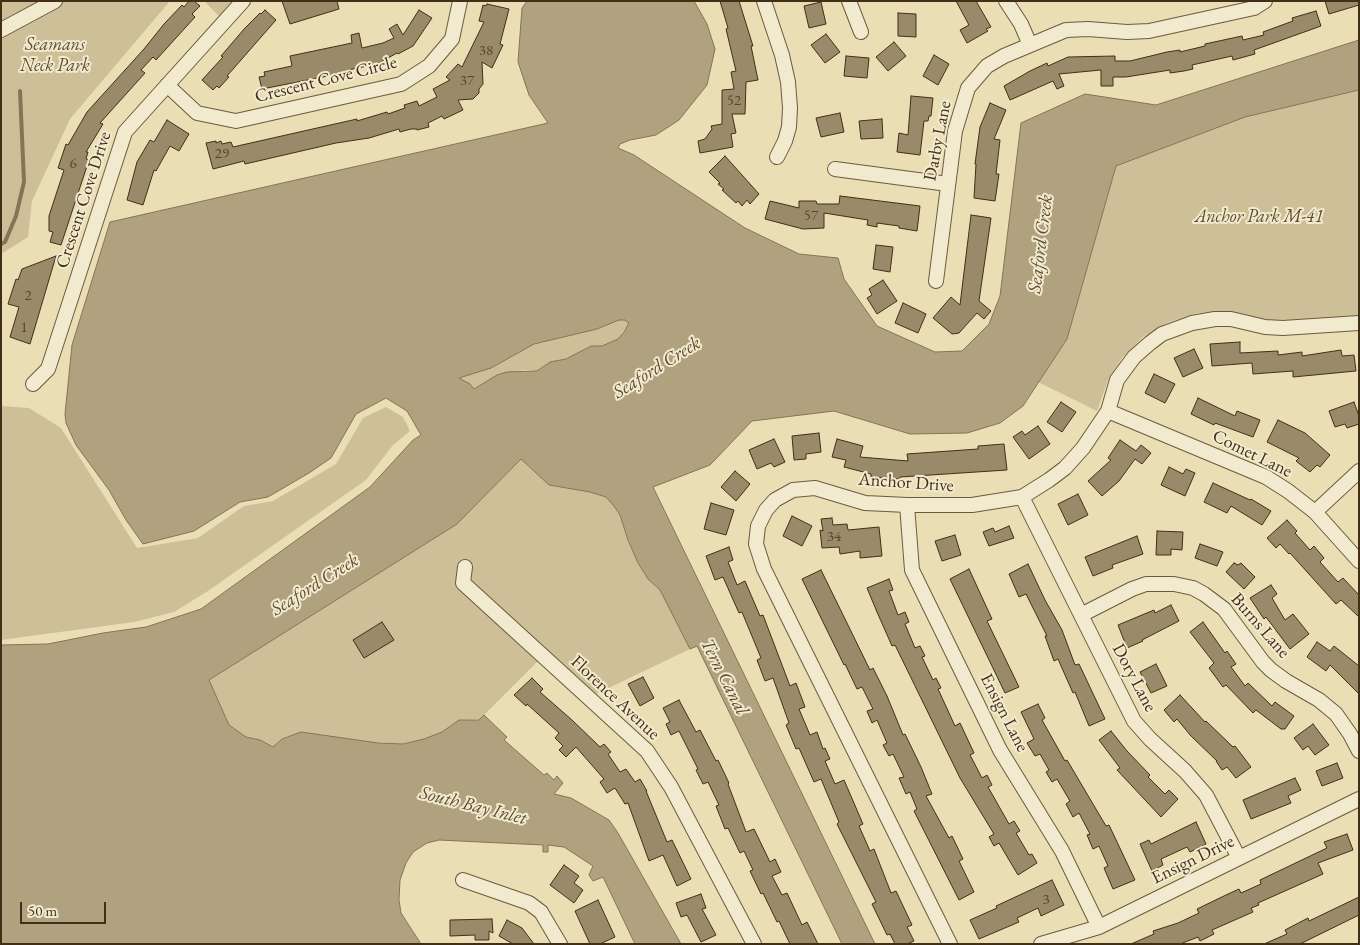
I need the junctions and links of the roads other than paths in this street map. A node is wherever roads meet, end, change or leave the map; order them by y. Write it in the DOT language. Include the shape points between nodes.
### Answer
graph roads {
  1 [pos="55,1"];
  2 [pos="243,1"];
  3 [pos="460,1"];
  4 [pos="764,1"];
  5 [pos="849,1"];
  6 [pos="1006,1"];
  7 [pos="1257,3"];
  8 [pos="1,30"];
  9 [pos="861,32"];
  10 [pos="1030,45"];
  11 [pos="167,84"];
  12 [pos="777,157"];
  13 [pos="835,169"];
  14 [pos="948,184"];
  15 [pos="936,281"];
  16 [pos="1359,323"];
  17 [pos="33,384"];
  18 [pos="1108,411"];
  19 [pos="1359,471"];
  20 [pos="1022,497"];
  21 [pos="907,505"];
  22 [pos="1315,512"];
  23 [pos="1359,561"];
  24 [pos="465,566"];
  25 [pos="1081,615"];
  26 [pos="1359,751"];
  27 [pos="1359,799"];
  28 [pos="1239,858"];
  29 [pos="463,880"];
  30 [pos="1099,927"];
  31 [pos="560,944"];
  32 [pos="754,944"];
  33 [pos="950,944"];
  34 [pos="1041,944"];
  1 -- 8 [label="street"];
  2 -- 11 [label="street, Crescent Cove Drive"];
  3 -- 11 [label="street, Crescent Cove Circle" via="452,39 429,66 401,84 236,121 197,112"];
  4 -- 12 [label="street" via="782,55 790,99 789,127"];
  5 -- 9 [label="street"];
  6 -- 10 [label="street"];
  7 -- 10 [label="street, Darby Lane" via="1149,31 1066,30"];
  10 -- 14 [label="street, Darby Lane" via="987,66 968,88 955,131"];
  11 -- 17 [label="street, Crescent Cove Drive" via="125,132 48,369"];
  13 -- 14 [label="street"];
  14 -- 15 [label="street, Darby Lane"];
  16 -- 18 [label="street, Anchor Drive" via="1283,328 1231,319 1192,322 1162,334 1134,357 1117,380"];
  18 -- 20 [label="street, Anchor Drive" via="1065,468"];
  18 -- 22 [label="street, Comet Lane" via="1266,477"];
  19 -- 22 [label="street"];
  20 -- 21 [label="street, Anchor Drive" via="972,505"];
  20 -- 25 [label="street, Dory Lane"];
  21 -- 30 [label="street, Ensign Lane" via="912,570 1000,750 1062,851"];
  21 -- 33 [label="street, Anchor Drive" via="865,503 814,488 793,490 775,500 766,510 758,526 756,544 764,569"];
  22 -- 23 [label="street, Comet Lane"];
  24 -- 32 [label="street, Florence Avenue" via="463,583 647,751 671,787"];
  25 -- 26 [label="street, Burns Lane" via="1146,584 1193,588 1224,609 1271,670 1336,714"];
  25 -- 28 [label="street, Dory Lane" via="1134,720 1206,795"];
  27 -- 28 [label="street, Ensign Drive"];
  28 -- 30 [label="street, Ensign Drive"];
  29 -- 31 [label="street" via="529,903 541,912"];
  30 -- 34 [label="street, Ensign Drive"];
}
